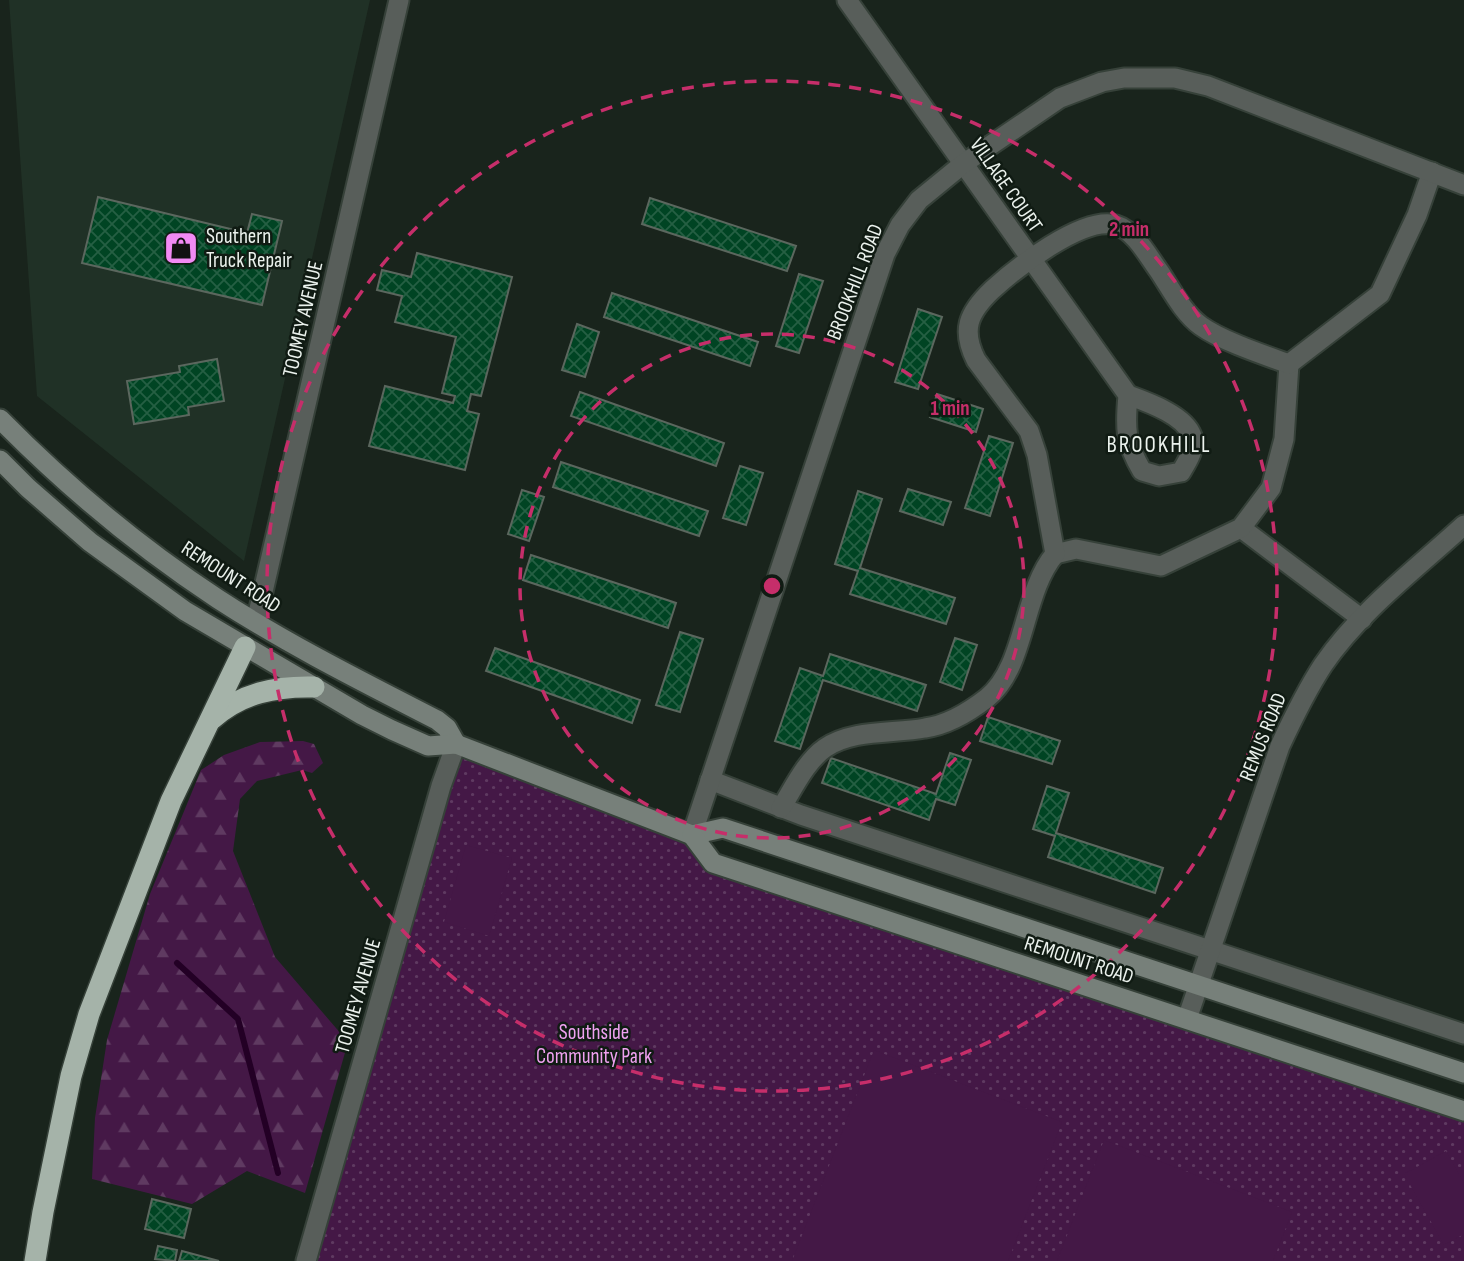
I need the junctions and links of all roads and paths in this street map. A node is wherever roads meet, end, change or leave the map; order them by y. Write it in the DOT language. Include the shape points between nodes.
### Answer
graph roads {
  1 [pos="399,0"];
  2 [pos="847,0"];
  3 [pos="963,164"];
  4 [pos="1432,172"];
  5 [pos="1464,184"];
  6 [pos="1030,259"];
  7 [pos="1289,364"];
  8 [pos="1128,395"];
  9 [pos="0,419"];
  10 [pos="0,460"];
  11 [pos="1464,525"];
  12 [pos="1241,528"];
  13 [pos="1055,554"];
  14 [pos="1362,619"];
  15 [pos="256,622"];
  16 [pos="245,647"];
  17 [pos="314,687"];
  18 [pos="206,726"];
  19 [pos="456,744"];
  20 [pos="710,780"];
  21 [pos="781,808"];
  22 [pos="692,835"];
  23 [pos="1211,950"];
  24 [pos="1198,985"];
  25 [pos="1187,1018"];
  26 [pos="1464,1034"];
  27 [pos="1464,1073"];
  28 [pos="1464,1111"];
  29 [pos="35,1261"];
  30 [pos="306,1261"];
  1 -- 15 [label="street, TOOMEY AVENUE"];
  2 -- 3 [label="street, VILLAGE COURT"];
  3 -- 4 [label="street, BROOKHILL ROAD" via="1060,98 1102,82 1158,77 1208,86"];
  3 -- 6 [label="street, VILLAGE COURT"];
  3 -- 20 [label="street, BROOKHILL ROAD" via="919,200 885,254"];
  4 -- 5 [label="street, BROOKHILL ROAD"];
  4 -- 7 [label="street" via="1380,294"];
  6 -- 7 [label="street" via="1077,232 1115,225 1141,245 1201,326"];
  6 -- 8 [label="street, VILLAGE COURT"];
  6 -- 13 [label="street" via="991,291 967,326 976,360 1029,431"];
  7 -- 12 [label="street" via="1284,439 1271,488"];
  9 -- 15 [label="main road, REMOUNT ROAD" via="111,521"];
  10 -- 16 [label="main road, REMOUNT ROAD" via="90,542 151,588"];
  11 -- 14 [label="street, REMUS ROAD"];
  12 -- 13 [label="street" via="1161,566 1076,549"];
  12 -- 14 [label="street"];
  13 -- 21 [label="street" via="1040,577 1010,664 987,697 952,720 927,728 856,736 823,749"];
  14 -- 23 [label="street, REMUS ROAD" via="1324,663 1280,746"];
  15 -- 16 [label="main road, TOOMEY AVENUE"];
  15 -- 19 [label="main road, REMOUNT ROAD" via="437,720"];
  16 -- 17 [label="main road, REMOUNT ROAD"];
  16 -- 18 [label="highway"];
  17 -- 18 [label="highway" via="282,687 250,695 231,704"];
  17 -- 19 [label="main road, REMOUNT ROAD" via="423,744"];
  18 -- 29 [label="highway" via="171,801 89,1014 71,1076"];
  19 -- 22 [label="main road, REMOUNT ROAD"];
  19 -- 30 [label="street, TOOMEY AVENUE"];
  20 -- 21 [label="street"];
  20 -- 22 [label="street, BROOKHILL ROAD"];
  21 -- 23 [label="street"];
  22 -- 24 [label="main road, REMOUNT ROAD" via="723,828"];
  22 -- 25 [label="main road, REMOUNT ROAD" via="713,863"];
  23 -- 24 [label="street, REMUS ROAD"];
  23 -- 26 [label="street"];
  24 -- 25 [label="street, REMUS ROAD"];
  24 -- 27 [label="main road, REMOUNT ROAD"];
  25 -- 28 [label="main road, REMOUNT ROAD"];
}
